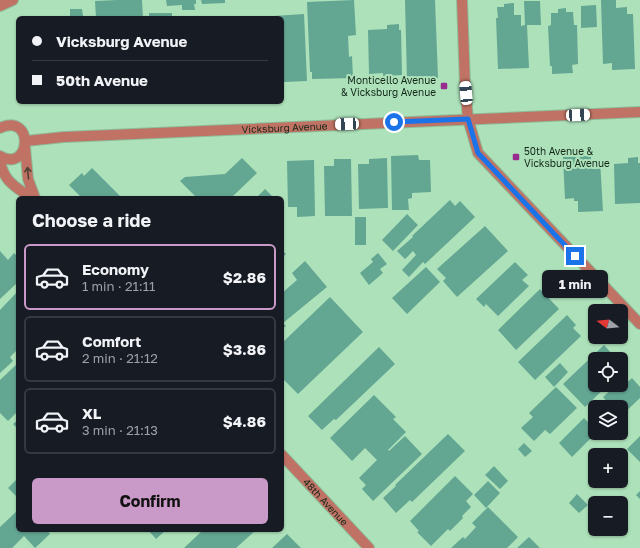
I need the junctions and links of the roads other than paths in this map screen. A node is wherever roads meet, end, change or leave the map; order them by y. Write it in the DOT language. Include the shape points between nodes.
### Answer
graph roads {
  1 [pos="12,0"];
  2 [pos="462,0"];
  3 [pos="0,6"];
  4 [pos="640,112"];
  5 [pos="468,119"];
  6 [pos="0,128"];
  7 [pos="26,144"];
  8 [pos="0,156"];
  9 [pos="0,161"];
  10 [pos="28,196"];
  11 [pos="35,196"];
  12 [pos="640,324"];
  13 [pos="284,457"];
  14 [pos="369,548"];
  1 -- 3 [label="street"];
  2 -- 5 [label="street"];
  4 -- 5 [label="street, Vicksburg Avenue"];
  5 -- 7 [label="street, Vicksburg Avenue" via="64,137"];
  5 -- 12 [label="street" via="478,153"];
  6 -- 7 [label="street" via="6,125 17,127 25,135"];
  7 -- 8 [label="street" via="19,156 9,159"];
  11 -- 7 [label="street, one-way" via="28,179"];
  9 -- 10 [label="street" via="3,173 12,184"];
  13 -- 14 [label="street, 48th Avenue"];
}
